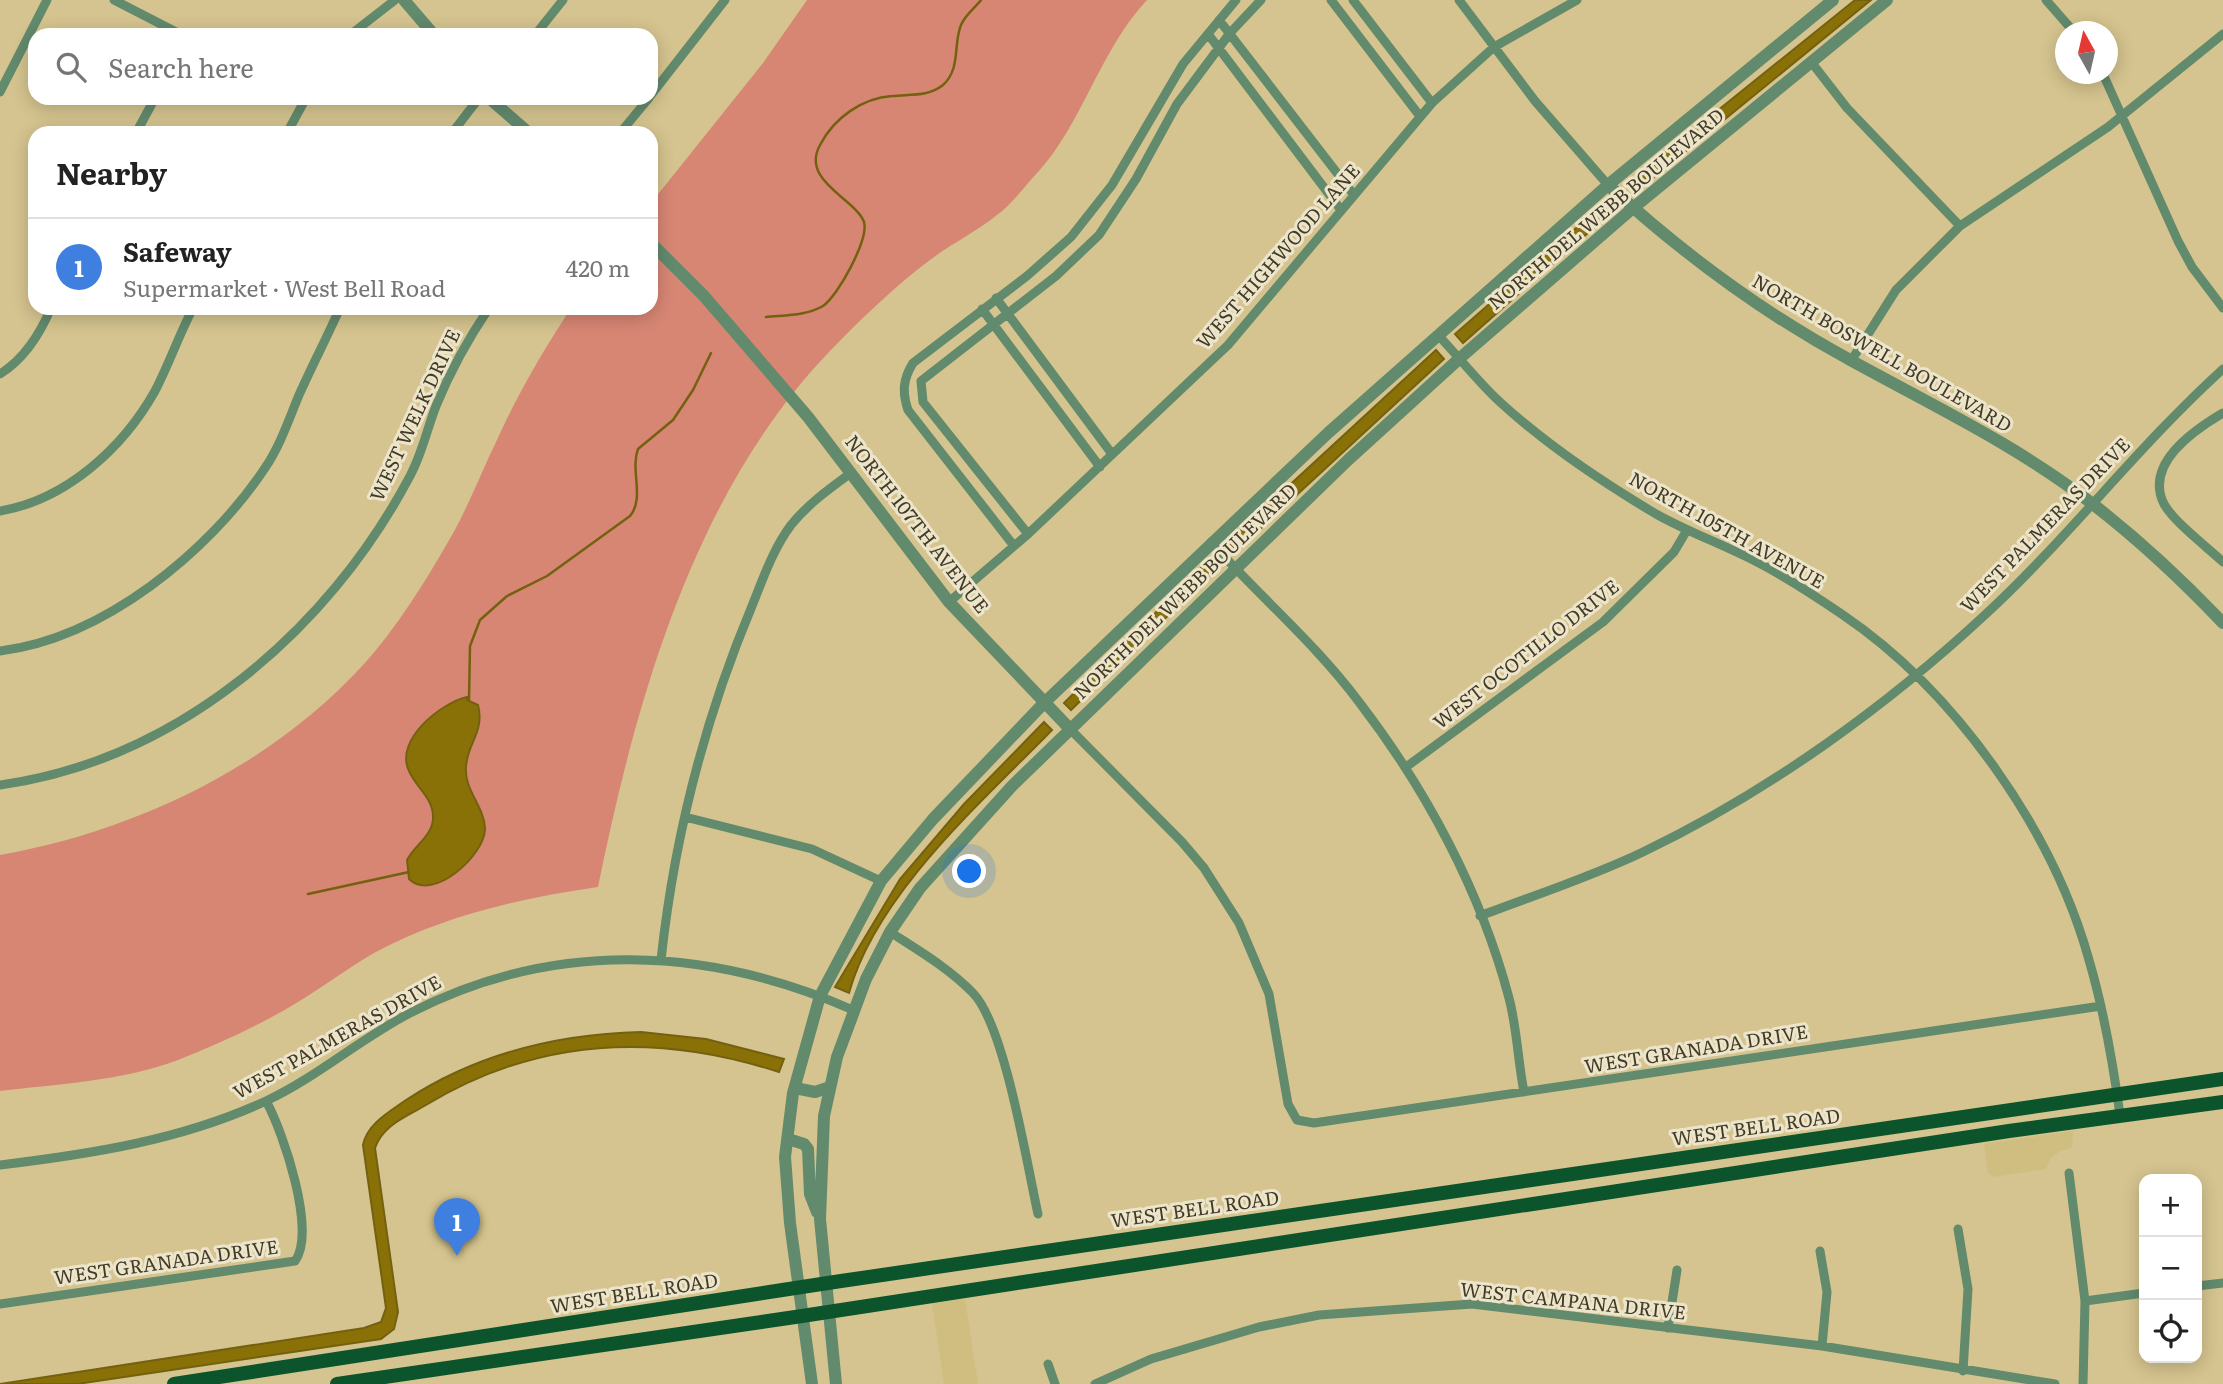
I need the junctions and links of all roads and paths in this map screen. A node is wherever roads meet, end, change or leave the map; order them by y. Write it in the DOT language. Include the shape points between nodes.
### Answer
graph roads {
  1 [pos="47,0"];
  2 [pos="114,0"];
  3 [pos="396,0"];
  4 [pos="404,0"];
  5 [pos="563,0"];
  6 [pos="725,0"];
  7 [pos="1236,0"];
  8 [pos="1261,0"];
  9 [pos="1331,0"];
  10 [pos="1353,0"];
  11 [pos="1459,0"];
  12 [pos="1577,0"];
  13 [pos="1833,0"];
  14 [pos="1887,0"];
  15 [pos="2046,0"];
  16 [pos="1219,20"];
  17 [pos="2064,21"];
  18 [pos="32,28"];
  19 [pos="170,28"];
  20 [pos="360,28"];
  21 [pos="428,28"];
  22 [pos="541,28"];
  23 [pos="1230,33"];
  24 [pos="1208,34"];
  25 [pos="2223,34"];
  26 [pos="28,36"];
  27 [pos="1494,47"];
  28 [pos="1218,48"];
  29 [pos="1812,63"];
  30 [pos="2108,84"];
  31 [pos="1,87"];
  32 [pos="658,87"];
  33 [pos="1432,103"];
  34 [pos="151,105"];
  35 [pos="302,105"];
  36 [pos="474,105"];
  37 [pos="496,105"];
  38 [pos="643,105"];
  39 [pos="2123,115"];
  40 [pos="1419,116"];
  41 [pos="140,126"];
  42 [pos="291,126"];
  43 [pos="457,126"];
  44 [pos="521,126"];
  45 [pos="626,126"];
  46 [pos="1608,185"];
  47 [pos="1354,195"];
  48 [pos="1633,208"];
  49 [pos="1341,210"];
  50 [pos="1960,226"];
  51 [pos="658,250"];
  52 [pos="996,298"];
  53 [pos="2223,308"];
  54 [pos="982,309"];
  55 [pos="1006,313"];
  56 [pos="48,315"];
  57 [pos="190,315"];
  58 [pos="337,315"];
  59 [pos="484,315"];
  60 [pos="992,324"];
  61 [pos="1438,335"];
  62 [pos="1460,358"];
  63 [pos="1851,361"];
  64 [pos="2223,369"];
  65 [pos="0,374"];
  66 [pos="2223,412"];
  67 [pos="1112,454"];
  68 [pos="1100,467"];
  69 [pos="851,473"];
  70 [pos="2093,504"];
  71 [pos="0,512"];
  72 [pos="1687,530"];
  73 [pos="1028,534"];
  74 [pos="1211,542"];
  75 [pos="1014,546"];
  76 [pos="2223,562"];
  77 [pos="1234,568"];
  78 [pos="949,601"];
  79 [pos="2223,623"];
  80 [pos="0,651"];
  81 [pos="1915,675"];
  82 [pos="1044,703"];
  83 [pos="1070,729"];
  84 [pos="1406,767"];
  85 [pos="0,785"];
  86 [pos="685,817"];
  87 [pos="881,881"];
  88 [pos="1480,916"];
  89 [pos="890,932"];
  90 [pos="661,960"];
  91 [pos="820,996"];
  92 [pos="2101,1006"];
  93 [pos="853,1010"];
  94 [pos="2223,1079"];
  95 [pos="830,1087"];
  96 [pos="795,1088"];
  97 [pos="1524,1093"];
  98 [pos="2117,1093"];
  99 [pos="266,1101"];
  100 [pos="2223,1102"];
  101 [pos="2120,1115"];
  102 [pos="1297,1120"];
  103 [pos="788,1139"];
  104 [pos="0,1165"];
  105 [pos="2069,1173"];
  106 [pos="1038,1214"];
  107 [pos="820,1219"];
  108 [pos="1958,1229"];
  109 [pos="1820,1251"];
  110 [pos="1677,1269"];
  111 [pos="828,1283"];
  112 [pos="2223,1283"];
  113 [pos="2202,1285"];
  114 [pos="800,1288"];
  115 [pos="2139,1294"];
  116 [pos="2085,1301"];
  117 [pos="0,1304"];
  118 [pos="828,1312"];
  119 [pos="802,1317"];
  120 [pos="1668,1328"];
  121 [pos="524,1330"];
  122 [pos="1822,1346"];
  123 [pos="529,1356"];
  124 [pos="1048,1364"];
  125 [pos="1963,1371"];
  126 [pos="174,1384"];
  127 [pos="337,1384"];
  128 [pos="813,1384"];
  129 [pos="836,1384"];
  130 [pos="1055,1384"];
  131 [pos="1095,1384"];
  132 [pos="2055,1384"];
  133 [pos="2083,1384"];
  1 -- 18 [label="street"];
  2 -- 19 [label="street"];
  3 -- 20 [label="street"];
  4 -- 21 [label="street"];
  5 -- 22 [label="street"];
  6 -- 32 [label="street"];
  7 -- 16 [label="street"];
  8 -- 23 [label="street"];
  9 -- 40 [label="street"];
  10 -- 33 [label="street"];
  11 -- 27 [label="street, NORTH BOSWELL BOULEVARD"];
  12 -- 27 [label="street, WEST HIGHWOOD LANE"];
  13 -- 46 [label="street, NORTH DEL WEBB BOULEVARD"];
  14 -- 29 [label="street, NORTH DEL WEBB BOULEVARD"];
  15 -- 17 [label="street"];
  16 -- 23 [label="street"];
  16 -- 24 [label="street"];
  23 -- 28 [label="street"];
  23 -- 47 [label="street"];
  24 -- 28 [label="street"];
  24 -- 52 [label="street" via="1169,85 1089,217 1051,256"];
  25 -- 39 [label="street"];
  26 -- 31 [label="street"];
  27 -- 33 [label="street, WEST HIGHWOOD LANE"];
  27 -- 46 [label="street, NORTH BOSWELL BOULEVARD"];
  28 -- 49 [label="street"];
  28 -- 55 [label="street" via="1177,104 1099,235 1056,276"];
  29 -- 48 [label="street, NORTH DEL WEBB BOULEVARD"];
  29 -- 50 [label="street" via="1847,108"];
  30 -- 39 [label="street"];
  33 -- 40 [label="street, WEST HIGHWOOD LANE"];
  34 -- 41 [label="street"];
  35 -- 42 [label="street"];
  36 -- 43 [label="street"];
  37 -- 44 [label="street"];
  38 -- 45 [label="street"];
  39 -- 50 [label="street"];
  39 -- 53 [label="street" via="2178,241"];
  40 -- 47 [label="street, WEST HIGHWOOD LANE"];
  46 -- 48 [label="street, NORTH BOSWELL BOULEVARD"];
  46 -- 61 [label="street, NORTH DEL WEBB BOULEVARD"];
  47 -- 49 [label="street, WEST HIGHWOOD LANE"];
  48 -- 62 [label="street, NORTH DEL WEBB BOULEVARD"];
  48 -- 63 [label="street, NORTH BOSWELL BOULEVARD" via="1745,297"];
  49 -- 67 [label="street, WEST HIGHWOOD LANE" via="1228,345"];
  50 -- 63 [label="street" via="1896,290"];
  51 -- 69 [label="street, NORTH 107TH AVENUE" via="704,296"];
  52 -- 54 [label="street"];
  52 -- 55 [label="street"];
  54 -- 60 [label="street"];
  54 -- 75 [label="street" via="913,363 906,374 904,397 908,410"];
  55 -- 60 [label="street"];
  55 -- 67 [label="street"];
  56 -- 65 [label="street" via="16,364"];
  57 -- 71 [label="street" via="155,391 116,447 77,478 27,507"];
  58 -- 80 [label="street" via="267,466 226,519 172,571 107,614 55,636"];
  59 -- 85 [label="street, WEST WELK DRIVE" via="437,404 412,473 390,512 345,578 286,640 228,690 139,741 54,774"];
  60 -- 68 [label="street"];
  60 -- 73 [label="street" via="927,374 920,391 923,402"];
  61 -- 62 [label="street, NORTH 105TH AVENUE"];
  61 -- 74 [label="street, NORTH DEL WEBB BOULEVARD"];
  62 -- 72 [label="street, NORTH 105TH AVENUE" via="1501,402 1558,448"];
  62 -- 77 [label="street, NORTH DEL WEBB BOULEVARD"];
  63 -- 70 [label="street, NORTH BOSWELL BOULEVARD" via="1984,432"];
  64 -- 70 [label="street, WEST PALMERAS DRIVE" via="2165,424"];
  66 -- 76 [label="street" via="2196,429 2162,466 2159,491 2165,507"];
  67 -- 68 [label="street, WEST HIGHWOOD LANE"];
  68 -- 73 [label="street, WEST HIGHWOOD LANE"];
  69 -- 78 [label="street, NORTH 107TH AVENUE"];
  69 -- 86 [label="street" via="805,510 771,561 721,686"];
  70 -- 79 [label="street, NORTH BOSWELL BOULEVARD"];
  70 -- 81 [label="street, WEST PALMERAS DRIVE" via="1987,614"];
  72 -- 81 [label="street, NORTH 105TH AVENUE" via="1761,564 1842,615"];
  72 -- 84 [label="street, WEST OCOTILLO DRIVE" via="1674,552 1603,621"];
  73 -- 75 [label="street, WEST HIGHWOOD LANE"];
  74 -- 77 [label="street"];
  74 -- 82 [label="street, NORTH DEL WEBB BOULEVARD"];
  75 -- 78 [label="street, WEST HIGHWOOD LANE"];
  77 -- 83 [label="street, NORTH DEL WEBB BOULEVARD"];
  77 -- 84 [label="street" via="1346,685"];
  78 -- 82 [label="street, NORTH 107TH AVENUE"];
  81 -- 88 [label="street, WEST PALMERAS DRIVE" via="1823,744 1696,824 1642,852"];
  81 -- 92 [label="street, NORTH 105TH AVENUE" via="1960,724 2043,845 2076,922"];
  82 -- 83 [label="street, NORTH 107TH AVENUE"];
  82 -- 87 [label="street, NORTH DEL WEBB BOULEVARD" via="933,819"];
  83 -- 89 [label="street, NORTH DEL WEBB BOULEVARD" via="958,842"];
  83 -- 102 [label="street, NORTH 107TH AVENUE" via="1189,850 1240,923 1269,994 1287,1104"];
  84 -- 88 [label="street" via="1437,818"];
  86 -- 87 [label="street" via="812,849"];
  86 -- 90 [label="street"];
  87 -- 91 [label="street, NORTH DEL WEBB BOULEVARD"];
  88 -- 97 [label="street" via="1509,999"];
  89 -- 93 [label="street, NORTH DEL WEBB BOULEVARD"];
  89 -- 106 [label="street" via="974,994 993,1028"];
  90 -- 91 [label="street, WEST PALMERAS DRIVE" via="755,974"];
  90 -- 99 [label="street, WEST PALMERAS DRIVE" via="580,961 487,981 408,1014"];
  91 -- 93 [label="street, WEST PALMERAS DRIVE"];
  91 -- 96 [label="street, NORTH DEL WEBB BOULEVARD"];
  92 -- 97 [label="street, WEST GRANADA DRIVE"];
  92 -- 98 [label="street, NORTH 105TH AVENUE"];
  93 -- 95 [label="street, NORTH DEL WEBB BOULEVARD"];
  94 -- 98 [label="main road, WEST BELL ROAD"];
  95 -- 96 [label="street" via="815,1092"];
  95 -- 107 [label="street, NORTH DEL WEBB BOULEVARD" via="821,1136"];
  96 -- 103 [label="street, NORTH DEL WEBB BOULEVARD"];
  97 -- 102 [label="street, WEST GRANADA DRIVE" via="1314,1124"];
  98 -- 101 [label="street, NORTH 105TH AVENUE"];
  98 -- 111 [label="main road, WEST BELL ROAD"];
  99 -- 104 [label="street, WEST PALMERAS DRIVE" via="203,1126 105,1152"];
  99 -- 117 [label="street, WEST GRANADA DRIVE" via="292,1159 303,1245 295,1261"];
  100 -- 101 [label="main road"];
  101 -- 118 [label="main road"];
  103 -- 107 [label="street" via="808,1149 810,1194"];
  103 -- 114 [label="street, NORTH DEL WEBB BOULEVARD" via="790,1223"];
  105 -- 116 [label="street"];
  107 -- 111 [label="street, NORTH DEL WEBB BOULEVARD"];
  108 -- 125 [label="street" via="1968,1289"];
  109 -- 122 [label="street" via="1827,1292"];
  110 -- 120 [label="street"];
  111 -- 114 [label="main road, WEST BELL ROAD"];
  111 -- 118 [label="street, NORTH DEL WEBB BOULEVARD"];
  112 -- 113 [label="street"];
  114 -- 119 [label="street, NORTH DEL WEBB BOULEVARD"];
  114 -- 121 [label="main road, WEST BELL ROAD"];
  115 -- 116 [label="street"];
  116 -- 133 [label="street"];
  118 -- 119 [label="main road"];
  118 -- 129 [label="street, NORTH DEL WEBB BOULEVARD"];
  119 -- 123 [label="main road"];
  119 -- 128 [label="street, NORTH DEL WEBB BOULEVARD"];
  120 -- 122 [label="street, WEST CAMPANA DRIVE"];
  120 -- 131 [label="street, WEST CAMPANA DRIVE" via="1472,1304 1319,1315 1259,1327 1152,1359"];
  121 -- 123 [label="main road"];
  121 -- 126 [label="main road, WEST BELL ROAD"];
  122 -- 125 [label="street, WEST CAMPANA DRIVE"];
  123 -- 127 [label="main road"];
  124 -- 130 [label="street"];
  125 -- 132 [label="street, WEST CAMPANA DRIVE"];
}
